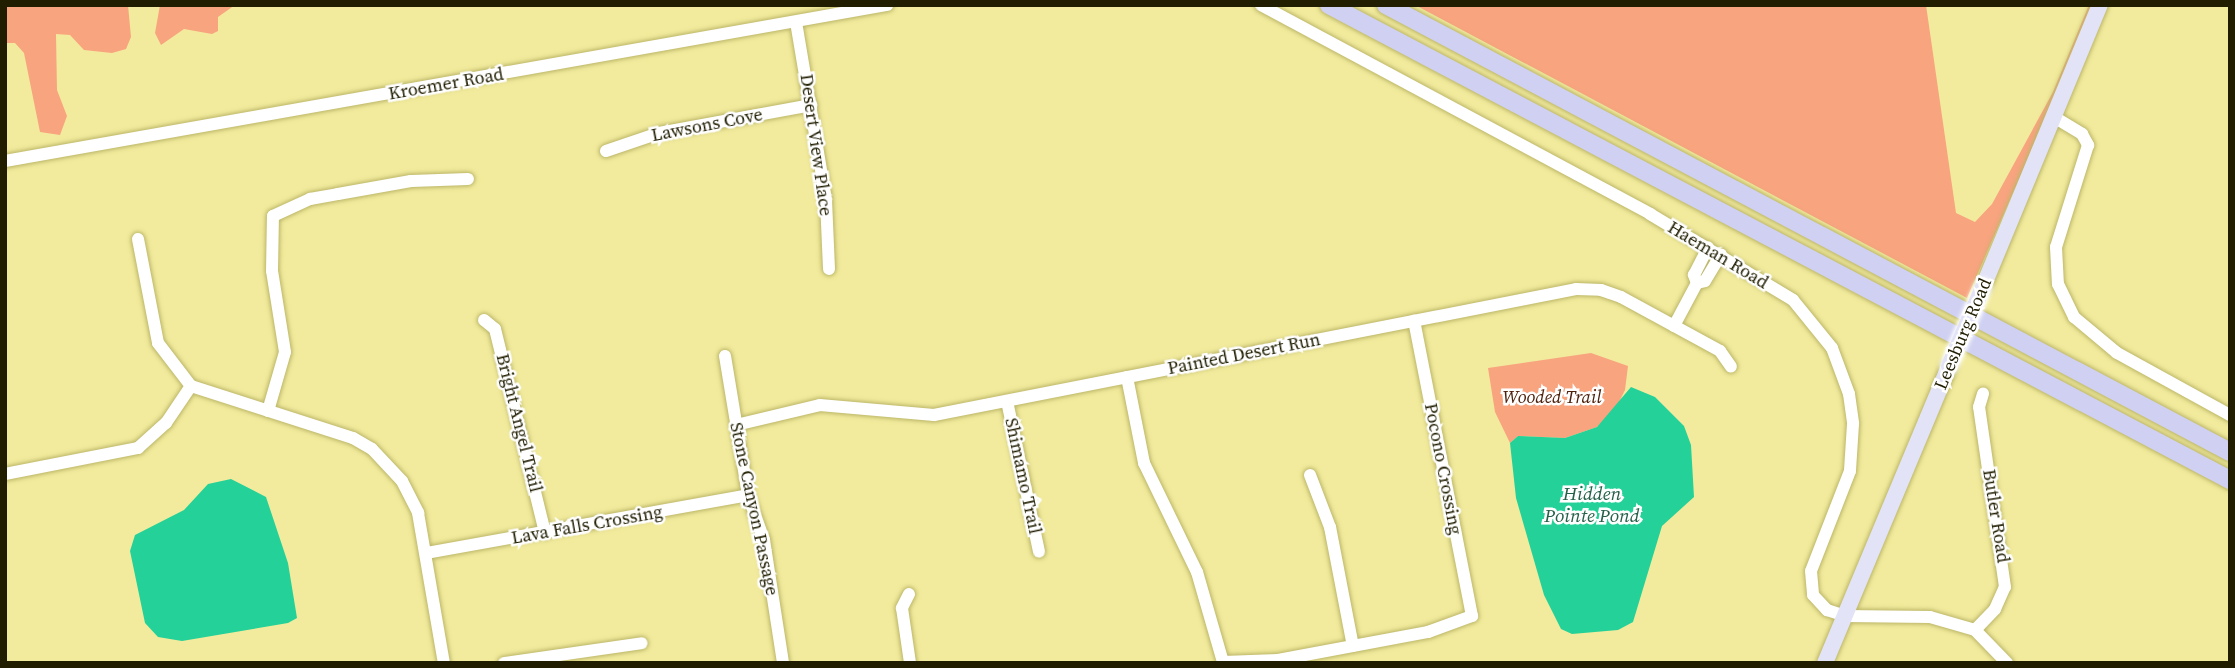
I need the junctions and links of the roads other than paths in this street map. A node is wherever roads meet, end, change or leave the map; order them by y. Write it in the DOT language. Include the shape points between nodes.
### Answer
graph roads {
  1 [pos="887,5"];
  2 [pos="1261,5"];
  3 [pos="1329,5"];
  4 [pos="1386,5"];
  5 [pos="2100,5"];
  6 [pos="796,22"];
  7 [pos="811,105"];
  8 [pos="2054,117"];
  9 [pos="606,151"];
  10 [pos="5,161"];
  11 [pos="468,179"];
  12 [pos="138,239"];
  13 [pos="1708,247"];
  14 [pos="1721,254"];
  15 [pos="829,269"];
  16 [pos="1697,283"];
  17 [pos="484,320"];
  18 [pos="1414,321"];
  19 [pos="1674,326"];
  20 [pos="725,356"];
  21 [pos="1731,367"];
  22 [pos="1127,377"];
  23 [pos="191,386"];
  24 [pos="1983,394"];
  25 [pos="1007,401"];
  26 [pos="268,411"];
  27 [pos="2230,415"];
  28 [pos="736,425"];
  29 [pos="2230,452"];
  30 [pos="5,474"];
  31 [pos="1310,475"];
  32 [pos="2230,480"];
  33 [pos="748,495"];
  34 [pos="545,533"];
  35 [pos="1038,552"];
  36 [pos="426,553"];
  37 [pos="909,594"];
  38 [pos="1845,616"];
  39 [pos="1975,630"];
  40 [pos="642,643"];
  41 [pos="1353,646"];
  42 [pos="1223,662"];
  43 [pos="444,663"];
  44 [pos="504,663"];
  45 [pos="783,663"];
  46 [pos="910,663"];
  47 [pos="1825,663"];
  48 [pos="2007,663"];
  1 -- 6 [label="street, Kroemer Road"];
  2 -- 13 [label="street, Haeman Road"];
  3 -- 32 [label="highway"];
  4 -- 29 [label="highway"];
  5 -- 8 [label="main road, Leesburg Road"];
  6 -- 7 [label="street, Desert View Place"];
  6 -- 10 [label="street, Kroemer Road"];
  7 -- 9 [label="street, Lawsons Cove" via="659,133"];
  7 -- 15 [label="street, Desert View Place" via="826,200"];
  8 -- 27 [label="street" via="2082,134 2088,145 2056,247 2066,305 2095,340"];
  8 -- 38 [label="main road, Leesburg Road, bridge"];
  11 -- 26 [label="street" via="411,181 310,199 273,216 272,271 285,352"];
  12 -- 23 [label="street" via="158,343"];
  13 -- 14 [label="street, Haeman Road"];
  13 -- 16 [label="street" via="1695,275"];
  14 -- 16 [label="street" via="1705,281"];
  14 -- 38 [label="street, Haeman Road" via="1793,300 1814,320 1841,369 1853,424 1850,471 1810,579 1818,603"];
  16 -- 19 [label="street"];
  17 -- 34 [label="street, Bright Angel Trail" via="495,329"];
  18 -- 19 [label="street, Painted Desert Run" via="1585,289 1610,292"];
  18 -- 22 [label="street, Painted Desert Run"];
  18 -- 41 [label="street, Pocono Crossing" via="1472,616 1440,629"];
  19 -- 21 [label="street, Painted Desert Run" via="1720,351"];
  20 -- 28 [label="street, Stone Canyon Passage"];
  22 -- 25 [label="street, Painted Desert Run"];
  22 -- 42 [label="street" via="1147,474 1197,572"];
  23 -- 26 [label="street"];
  23 -- 30 [label="street" via="166,423 138,448"];
  24 -- 39 [label="street, Butler Road" via="1979,407 2005,587 1995,609"];
  25 -- 28 [label="street, Painted Desert Run" via="934,415 820,405"];
  25 -- 35 [label="street, Shimamo Trail"];
  26 -- 36 [label="street" via="353,438 389,464 412,496"];
  28 -- 33 [label="street, Stone Canyon Passage"];
  31 -- 41 [label="street" via="1330,527"];
  33 -- 34 [label="street, Lava Falls Crossing"];
  33 -- 45 [label="street, Stone Canyon Passage" via="764,540"];
  34 -- 36 [label="street, Lava Falls Crossing"];
  36 -- 43 [label="street"];
  37 -- 46 [label="street" via="902,608"];
  38 -- 39 [label="street" via="1930,617"];
  38 -- 47 [label="main road, Leesburg Road"];
  39 -- 48 [label="street"];
  40 -- 44 [label="street"];
  41 -- 42 [label="street" via="1279,660"];
}
